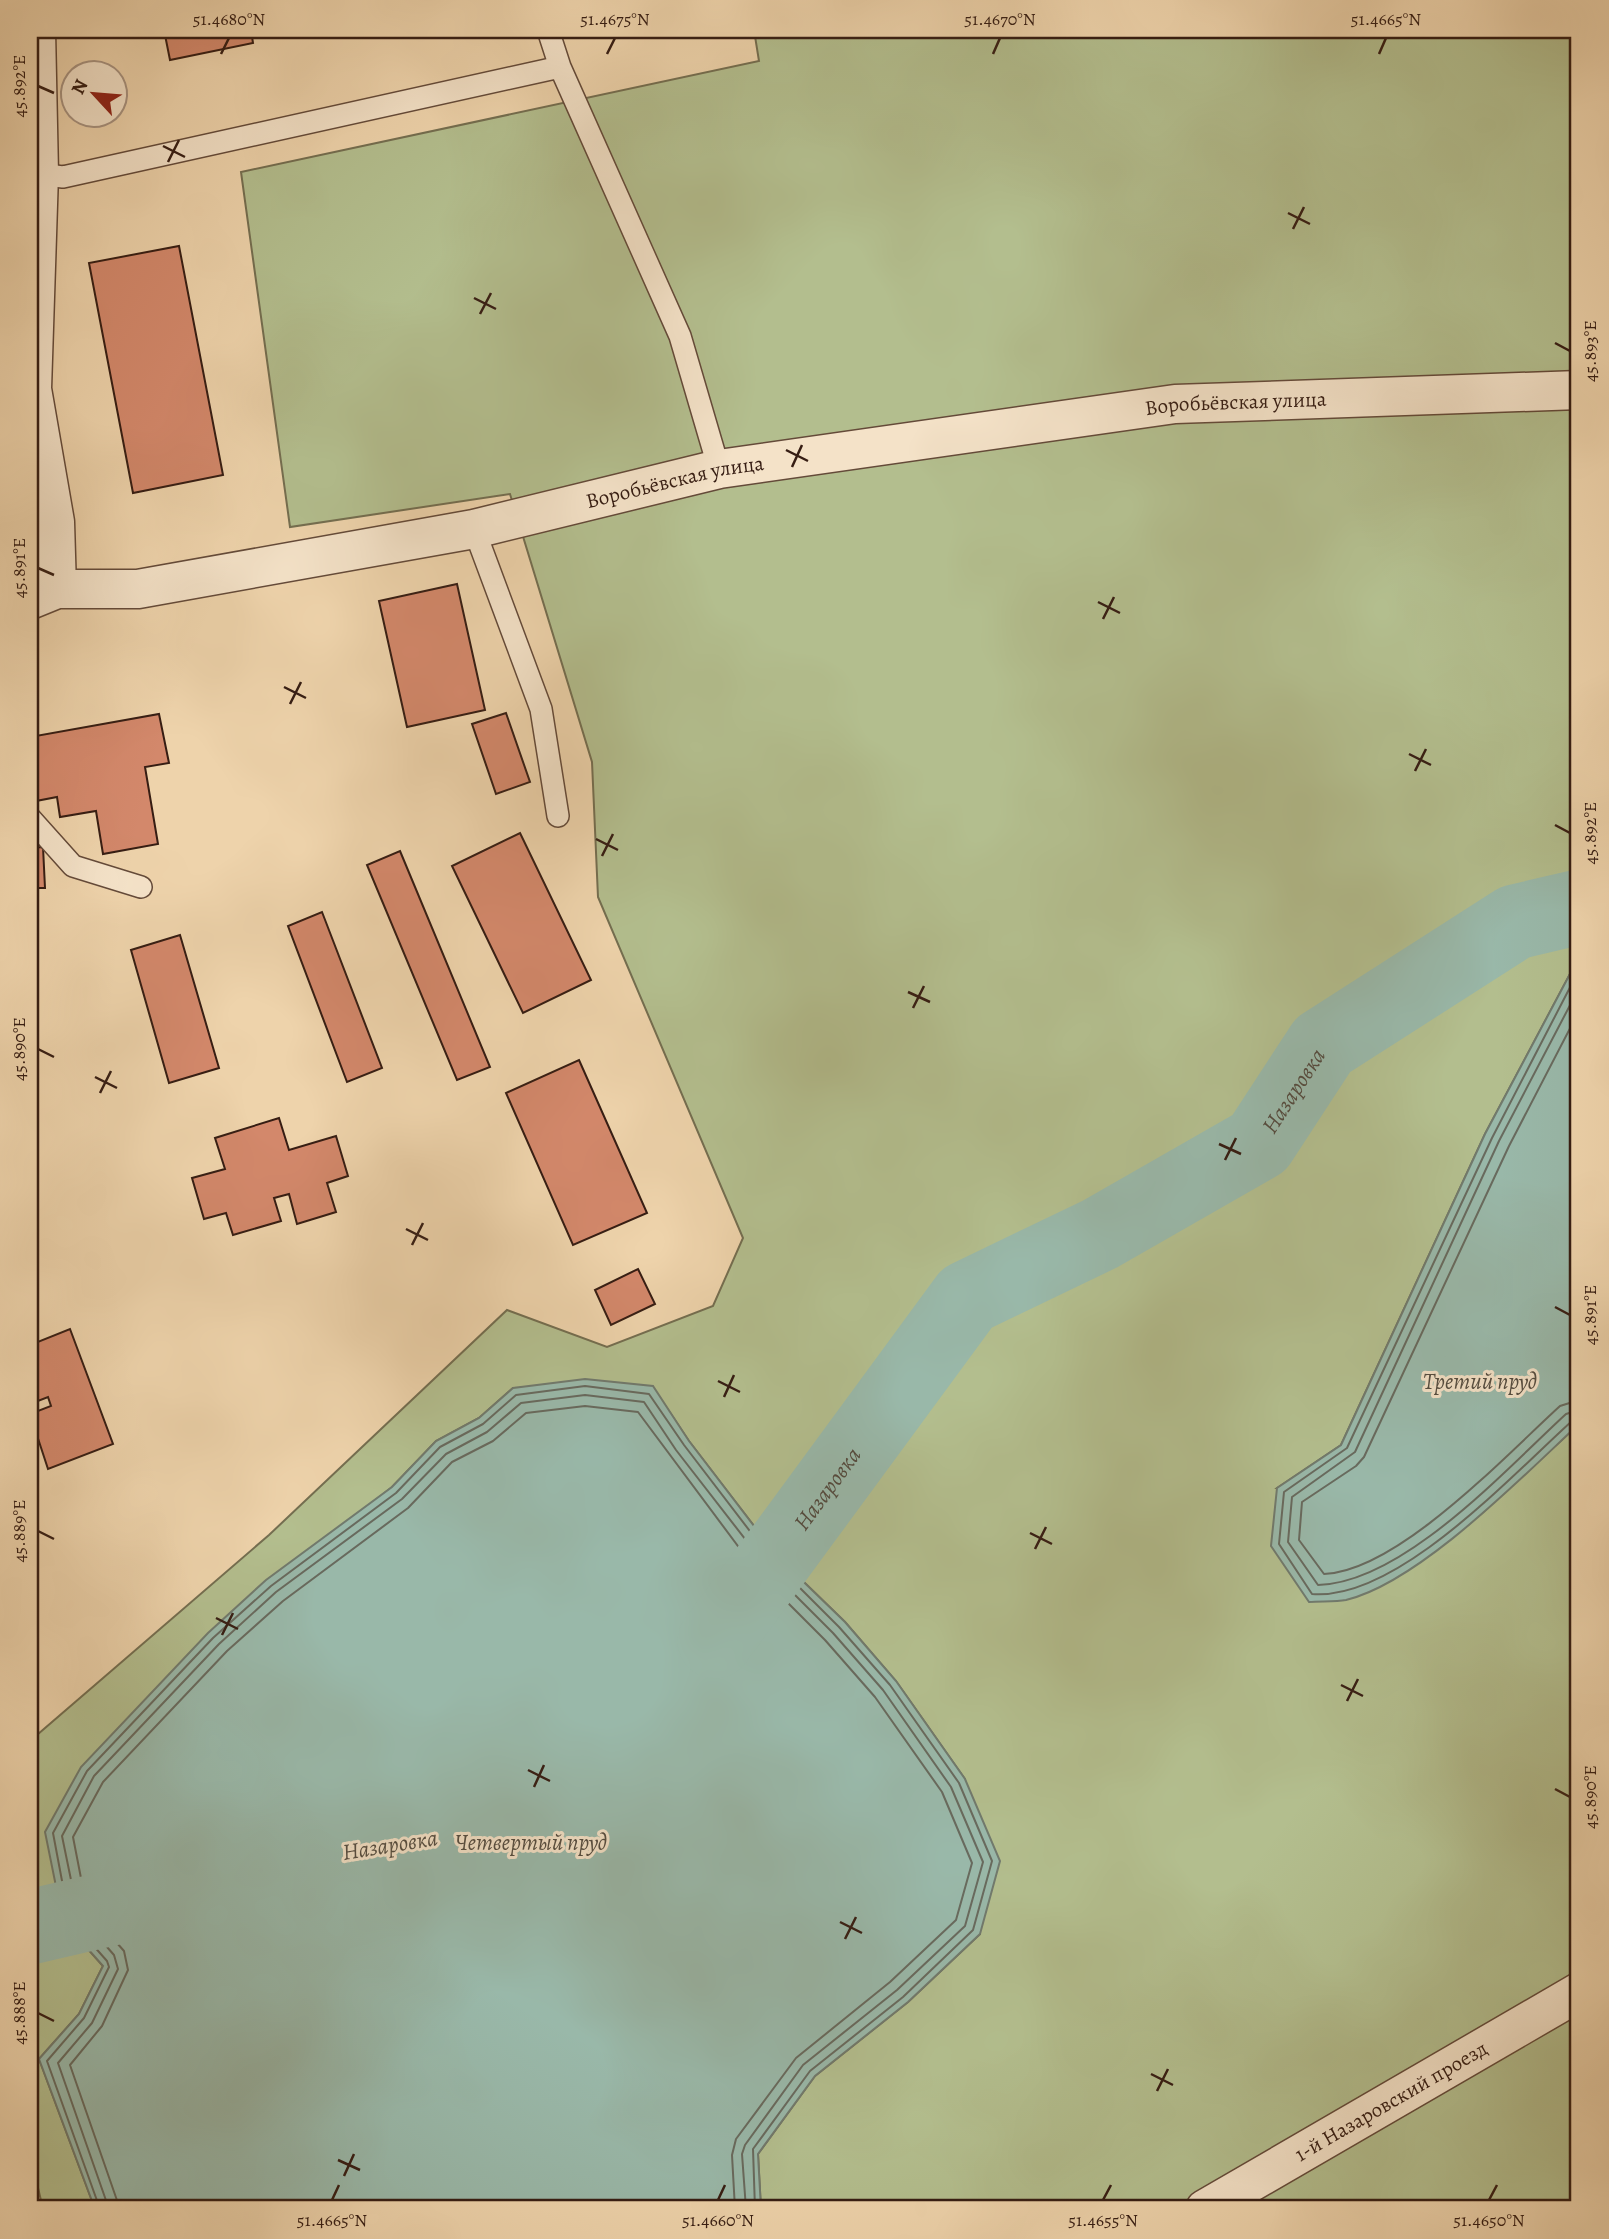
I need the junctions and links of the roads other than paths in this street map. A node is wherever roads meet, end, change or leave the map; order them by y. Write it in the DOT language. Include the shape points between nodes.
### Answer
graph roads {
  1 [pos="36,30"];
  2 [pos="548,30"];
  3 [pos="560,67"];
  4 [pos="39,174"];
  5 [pos="1579,390"];
  6 [pos="719,469"];
  7 [pos="474,528"];
  8 [pos="43,594"];
  9 [pos="558,816"];
  10 [pos="30,818"];
  11 [pos="141,887"];
  12 [pos="1579,1992"];
  13 [pos="1205,2209"];
  1 -- 4 [label="street"];
  2 -- 3 [label="lane"];
  3 -- 4 [label="lane" via="63,177"];
  3 -- 6 [label="lane" via="680,336"];
  4 -- 8 [label="street" via="32,389 55,522"];
  5 -- 6 [label="street, Воробьёвская улица" via="1175,404"];
  6 -- 7 [label="street, Воробьёвская улица"];
  7 -- 8 [label="street, Воробьёвская улица" via="138,589"];
  7 -- 9 [label="lane" via="541,709"];
  10 -- 11 [label="lane" via="73,866"];
  12 -- 13 [label="street, 1-й Назаровский проезд"];
}
